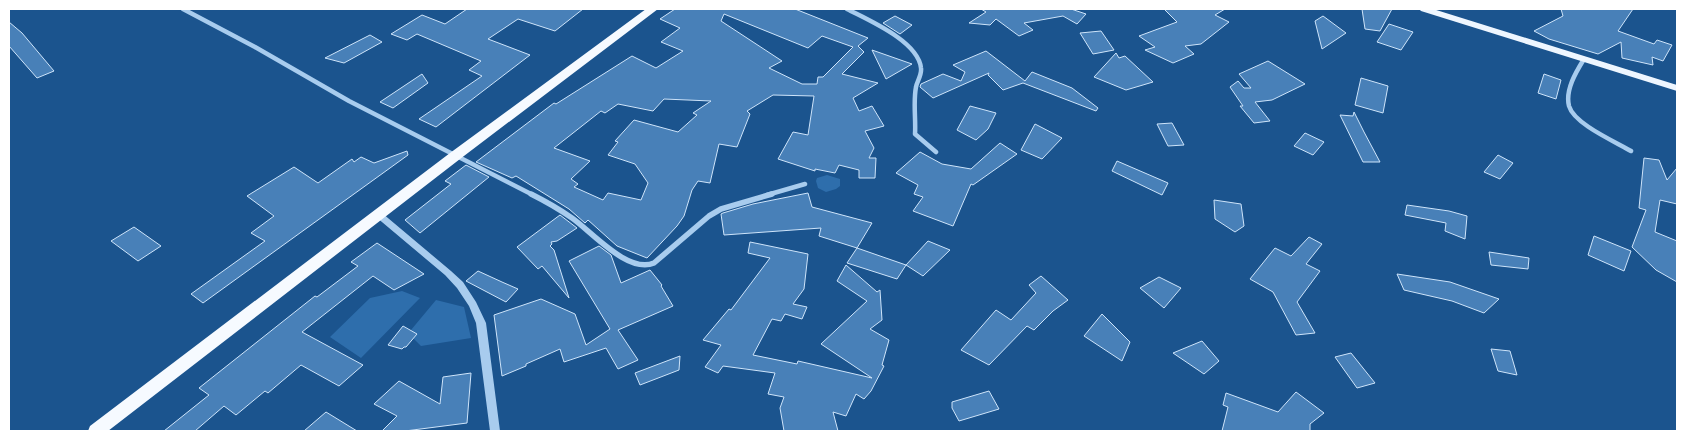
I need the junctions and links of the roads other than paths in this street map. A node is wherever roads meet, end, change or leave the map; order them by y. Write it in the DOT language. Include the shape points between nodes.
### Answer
graph roads {
  1 [pos="183,9"];
  2 [pos="653,9"];
  3 [pos="847,9"];
  4 [pos="1424,9"];
  5 [pos="1584,59"];
  6 [pos="1677,88"];
  7 [pos="1631,151"];
  8 [pos="936,152"];
  9 [pos="455,156"];
  10 [pos="805,184"];
  11 [pos="379,215"];
  12 [pos="96,431"];
  13 [pos="495,431"];
  1 -- 9 [label="street"];
  2 -- 9 [label="highway"];
  3 -- 8 [label="street" via="880,26 909,46 916,56 921,70 916,87 915,134"];
  4 -- 5 [label="main road"];
  5 -- 6 [label="main road"];
  5 -- 7 [label="street" via="1573,78 1570,109 1577,118"];
  9 -- 10 [label="street" via="572,218 617,254 639,266 654,263 721,208"];
  9 -- 11 [label="highway"];
  11 -- 12 [label="highway"];
  11 -- 13 [label="street" via="448,273 473,305 481,322"];
}
